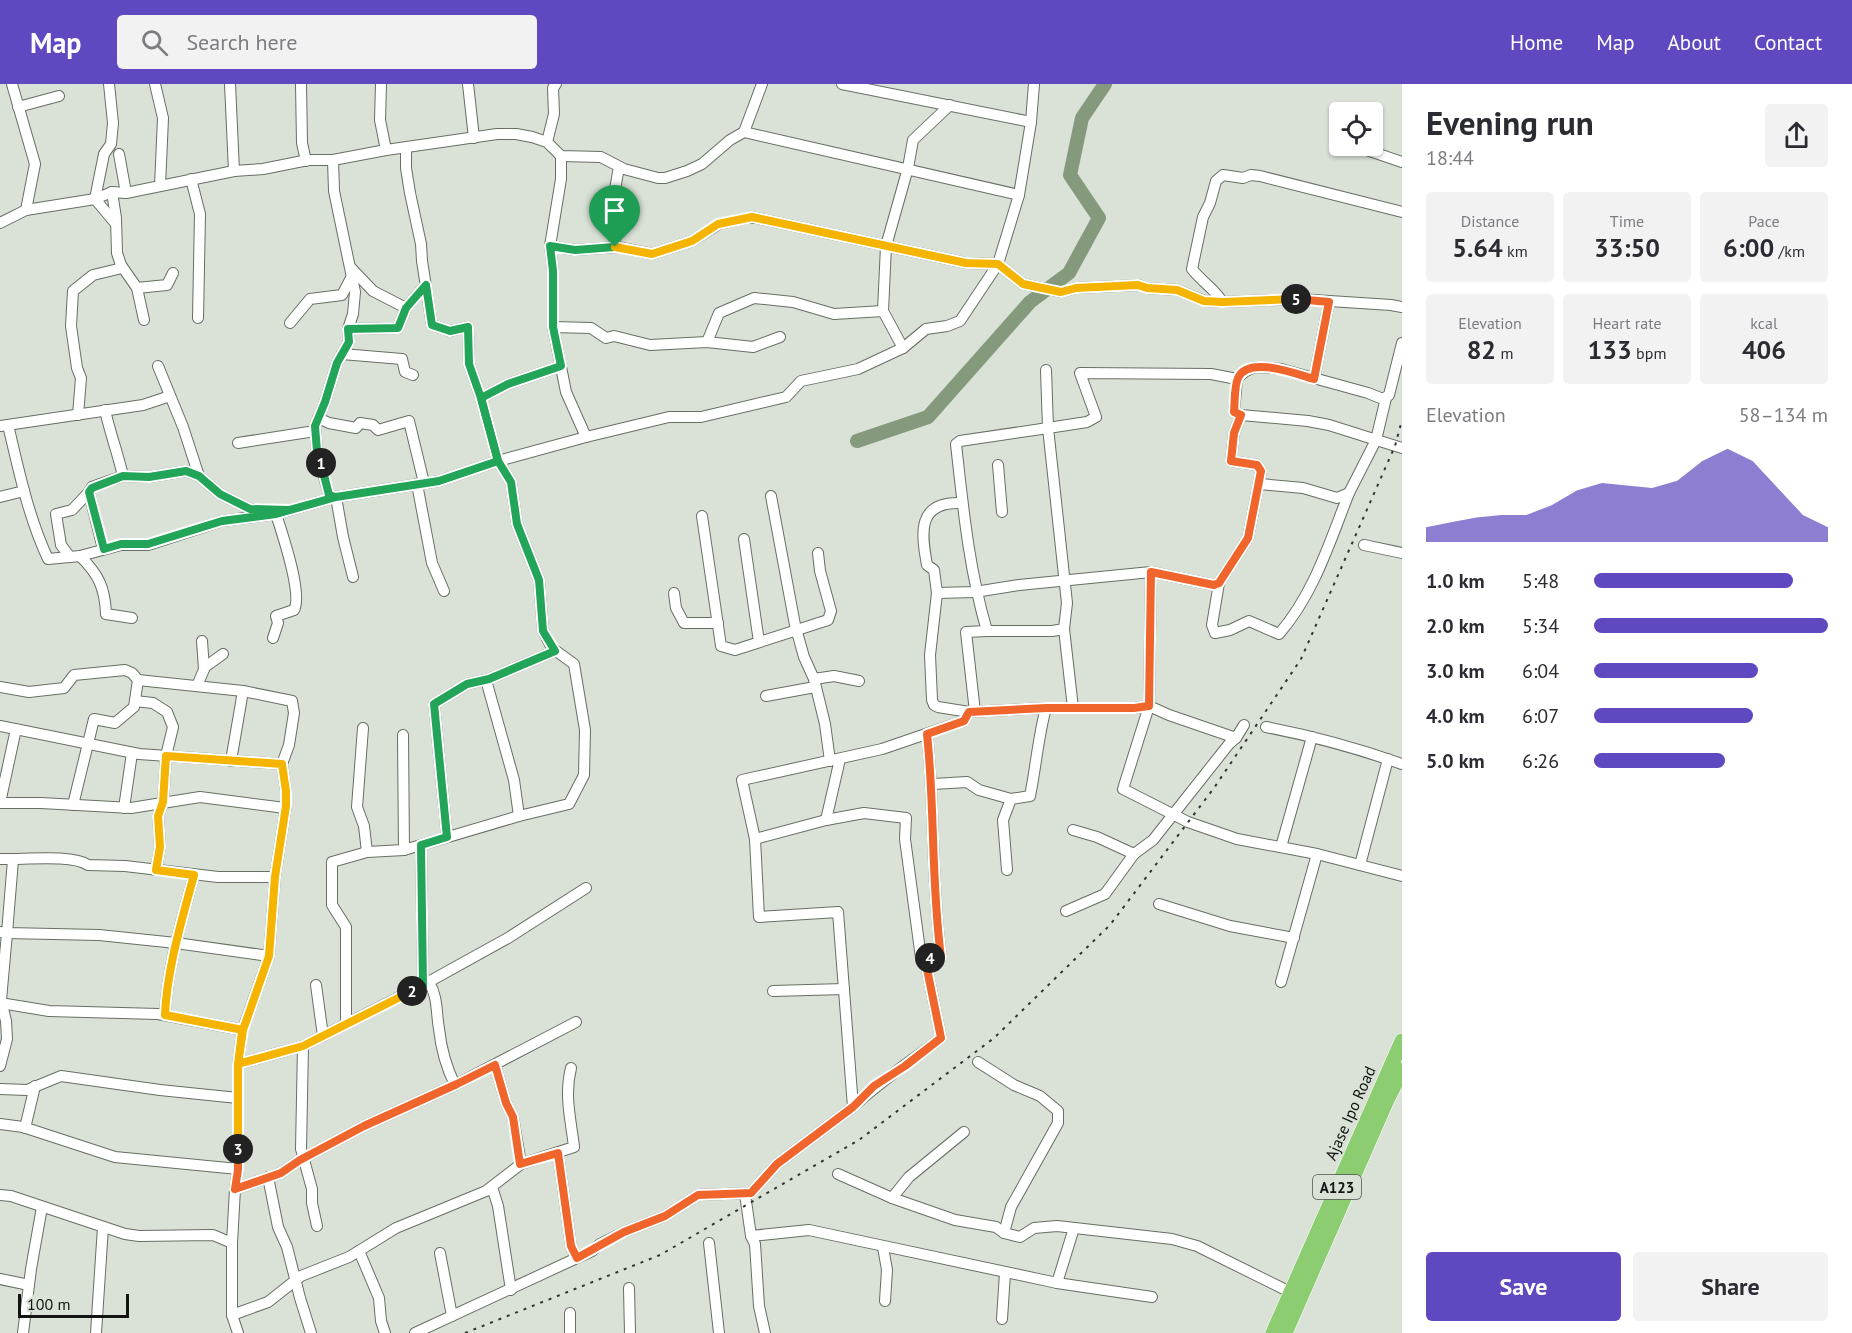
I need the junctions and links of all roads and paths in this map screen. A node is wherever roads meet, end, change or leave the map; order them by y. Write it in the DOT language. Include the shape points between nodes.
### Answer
graph roads {
  1 [pos="12,84"];
  2 [pos="109,84"];
  3 [pos="155,84"];
  4 [pos="230,84"];
  5 [pos="301,84"];
  6 [pos="381,84"];
  7 [pos="468,84"];
  8 [pos="556,84"];
  9 [pos="762,84"];
  10 [pos="842,84"];
  11 [pos="1034,84"];
  12 [pos="59,96"];
  13 [pos="951,105"];
  14 [pos="18,106"];
  15 [pos="1031,122"];
  16 [pos="744,132"];
  17 [pos="474,138"];
  18 [pos="547,142"];
  19 [pos="406,148"];
  20 [pos="386,150"];
  21 [pos="119,154"];
  22 [pos="561,156"];
  23 [pos="1383,156"];
  24 [pos="306,160"];
  25 [pos="333,160"];
  26 [pos="1402,162"];
  27 [pos="619,167"];
  28 [pos="908,168"];
  29 [pos="234,171"];
  30 [pos="191,179"];
  31 [pos="160,186"];
  32 [pos="112,192"];
  33 [pos="126,193"];
  34 [pos="1019,195"];
  35 [pos="95,199"];
  36 [pos="26,210"];
  37 [pos="1402,212"];
  38 [pos="0,223"];
  39 [pos="116,224"];
  40 [pos="550,246"];
  41 [pos="886,246"];
  42 [pos="615,247"];
  43 [pos="998,264"];
  44 [pos="121,265"];
  45 [pos="352,272"];
  46 [pos="173,273"];
  47 [pos="426,285"];
  48 [pos="137,288"];
  49 [pos="1222,302"];
  50 [pos="1329,302"];
  51 [pos="406,308"];
  52 [pos="1402,308"];
  53 [pos="883,311"];
  54 [pos="198,318"];
  55 [pos="144,320"];
  56 [pos="290,323"];
  57 [pos="553,327"];
  58 [pos="348,329"];
  59 [pos="780,337"];
  60 [pos="707,342"];
  61 [pos="1402,343"];
  62 [pos="903,348"];
  63 [pos="342,354"];
  64 [pos="158,366"];
  65 [pos="561,366"];
  66 [pos="1046,370"];
  67 [pos="413,375"];
  68 [pos="1237,378"];
  69 [pos="1314,379"];
  70 [pos="170,396"];
  71 [pos="481,398"];
  72 [pos="1386,398"];
  73 [pos="105,411"];
  74 [pos="78,415"];
  75 [pos="1241,415"];
  76 [pos="318,418"];
  77 [pos="4,425"];
  78 [pos="1048,428"];
  79 [pos="315,431"];
  80 [pos="586,436"];
  81 [pos="1376,440"];
  82 [pos="238,443"];
  83 [pos="1402,448"];
  84 [pos="498,461"];
  85 [pos="998,465"];
  86 [pos="123,476"];
  87 [pos="199,476"];
  88 [pos="421,484"];
  89 [pos="1260,484"];
  90 [pos="24,491"];
  91 [pos="89,492"];
  92 [pos="1349,493"];
  93 [pos="771,496"];
  94 [pos="336,497"];
  95 [pos="0,498"];
  96 [pos="962,502"];
  97 [pos="289,510"];
  98 [pos="1002,512"];
  99 [pos="276,514"];
  100 [pos="702,516"];
  101 [pos="744,539"];
  102 [pos="1364,545"];
  103 [pos="104,549"];
  104 [pos="818,553"];
  105 [pos="1402,553"];
  106 [pos="75,557"];
  107 [pos="1151,572"];
  108 [pos="353,578"];
  109 [pos="1065,580"];
  110 [pos="1219,583"];
  111 [pos="444,591"];
  112 [pos="975,592"];
  113 [pos="674,593"];
  114 [pos="937,593"];
  115 [pos="132,618"];
  116 [pos="718,623"];
  117 [pos="1064,629"];
  118 [pos="796,630"];
  119 [pos="987,631"];
  120 [pos="273,638"];
  121 [pos="202,641"];
  122 [pos="759,642"];
  123 [pos="555,651"];
  124 [pos="223,654"];
  125 [pos="204,669"];
  126 [pos="138,680"];
  127 [pos="486,680"];
  128 [pos="860,681"];
  129 [pos="815,683"];
  130 [pos="197,686"];
  131 [pos="0,687"];
  132 [pos="243,691"];
  133 [pos="766,696"];
  134 [pos="135,701"];
  135 [pos="1149,706"];
  136 [pos="1046,708"];
  137 [pos="1073,708"];
  138 [pos="972,712"];
  139 [pos="1244,725"];
  140 [pos="0,726"];
  141 [pos="1266,727"];
  142 [pos="363,728"];
  143 [pos="16,729"];
  144 [pos="927,734"];
  145 [pos="403,735"];
  146 [pos="1312,736"];
  147 [pos="1236,738"];
  148 [pos="88,744"];
  149 [pos="132,753"];
  150 [pos="166,756"];
  151 [pos="1388,759"];
  152 [pos="231,760"];
  153 [pos="835,760"];
  154 [pos="282,764"];
  155 [pos="1402,764"];
  156 [pos="933,783"];
  157 [pos="1011,799"];
  158 [pos="163,802"];
  159 [pos="0,803"];
  160 [pos="73,805"];
  161 [pos="124,808"];
  162 [pos="285,808"];
  163 [pos="1173,815"];
  164 [pos="519,816"];
  165 [pos="826,820"];
  166 [pos="1073,831"];
  167 [pos="447,837"];
  168 [pos="755,839"];
  169 [pos="421,845"];
  170 [pos="1281,847"];
  171 [pos="404,850"];
  172 [pos="367,852"];
  173 [pos="1134,854"];
  174 [pos="1317,854"];
  175 [pos="0,859"];
  176 [pos="13,860"];
  177 [pos="1360,865"];
  178 [pos="156,870"];
  179 [pos="1007,870"];
  180 [pos="194,875"];
  181 [pos="1402,876"];
  182 [pos="275,877"];
  183 [pos="586,888"];
  184 [pos="1159,904"];
  185 [pos="1066,911"];
  186 [pos="3,932"];
  187 [pos="1294,938"];
  188 [pos="176,943"];
  189 [pos="269,956"];
  190 [pos="921,958"];
  191 [pos="1281,982"];
  192 [pos="426,984"];
  193 [pos="316,985"];
  194 [pos="844,988"];
  195 [pos="773,991"];
  196 [pos="1,1003"];
  197 [pos="165,1015"];
  198 [pos="576,1022"];
  199 [pos="346,1024"];
  200 [pos="243,1030"];
  201 [pos="323,1036"];
  202 [pos="1402,1041"];
  203 [pos="303,1046"];
  204 [pos="978,1062"];
  205 [pos="238,1064"];
  206 [pos="495,1065"];
  207 [pos="0,1066"];
  208 [pos="571,1068"];
  209 [pos="1402,1070"];
  210 [pos="454,1085"];
  211 [pos="35,1086"];
  212 [pos="0,1089"];
  213 [pos="238,1098"];
  214 [pos="853,1107"];
  215 [pos="0,1124"];
  216 [pos="26,1128"];
  217 [pos="964,1132"];
  218 [pos="558,1153"];
  219 [pos="304,1158"];
  220 [pos="520,1164"];
  221 [pos="238,1170"];
  222 [pos="838,1174"];
  223 [pos="268,1177"];
  224 [pos="492,1187"];
  225 [pos="235,1189"];
  226 [pos="745,1194"];
  227 [pos="0,1195"];
  228 [pos="892,1198"];
  229 [pos="42,1207"];
  230 [pos="317,1226"];
  231 [pos="103,1227"];
  232 [pos="1074,1228"];
  233 [pos="1004,1233"];
  234 [pos="751,1236"];
  235 [pos="232,1242"];
  236 [pos="708,1243"];
  237 [pos="883,1246"];
  238 [pos="359,1251"];
  239 [pos="440,1253"];
  240 [pos="577,1258"];
  241 [pos="1005,1273"];
  242 [pos="0,1279"];
  243 [pos="296,1280"];
  244 [pos="1057,1283"];
  245 [pos="29,1285"];
  246 [pos="629,1288"];
  247 [pos="511,1290"];
  248 [pos="1290,1292"];
  249 [pos="1152,1297"];
  250 [pos="885,1301"];
  251 [pos="570,1313"];
  252 [pos="232,1315"];
  253 [pos="452,1316"];
  254 [pos="1002,1318"];
  255 [pos="23,1333"];
  256 [pos="96,1333"];
  257 [pos="238,1333"];
  258 [pos="311,1333"];
  259 [pos="385,1333"];
  260 [pos="415,1333"];
  261 [pos="570,1333"];
  262 [pos="630,1333"];
  263 [pos="719,1333"];
  264 [pos="765,1333"];
  265 [pos="1273,1333"];
  266 [pos="1285,1333"];
  1 -- 14 [label="street"];
  2 -- 35 [label="street" via="111,144 104,154"];
  3 -- 31 [label="street" via="163,118"];
  4 -- 29 [label="street"];
  5 -- 24 [label="street"];
  6 -- 20 [label="street" via="380,120"];
  7 -- 17 [label="street"];
  8 -- 18 [label="street"];
  9 -- 16 [label="street"];
  10 -- 13 [label="street"];
  11 -- 15 [label="street"];
  12 -- 14 [label="street"];
  13 -- 15 [label="street"];
  13 -- 28 [label="street" via="913,140"];
  14 -- 36 [label="street" via="35,164"];
  15 -- 34 [label="street"];
  16 -- 27 [label="street" via="702,164 673,176 658,178"];
  16 -- 28 [label="street"];
  17 -- 18 [label="street" via="516,134"];
  17 -- 19 [label="street"];
  18 -- 22 [label="street"];
  19 -- 20 [label="street"];
  19 -- 47 [label="street"];
  20 -- 25 [label="street"];
  21 -- 33 [label="street"];
  22 -- 27 [label="street" via="601,157"];
  22 -- 40 [label="street"];
  23 -- 26 [label="street"];
  24 -- 25 [label="street"];
  24 -- 29 [label="street"];
  25 -- 45 [label="street" via="334,191"];
  27 -- 42 [label="street" via="612,206"];
  28 -- 34 [label="street"];
  28 -- 41 [label="street"];
  29 -- 30 [label="street"];
  30 -- 31 [label="street"];
  30 -- 54 [label="street" via="200,214"];
  31 -- 33 [label="street"];
  32 -- 33 [label="street"];
  32 -- 35 [label="street"];
  32 -- 39 [label="street"];
  34 -- 43 [label="street"];
  35 -- 36 [label="street"];
  35 -- 39 [label="street"];
  36 -- 38 [label="street"];
  37 -- 49 [label="street" via="1260,176 1223,175 1215,181 1203,217 1192,269"];
  39 -- 44 [label="street"];
  40 -- 42 [label="street" via="575,250"];
  40 -- 57 [label="street"];
  41 -- 42 [label="street" via="752,217 718,224 692,241 652,254"];
  41 -- 43 [label="street" via="966,263"];
  41 -- 53 [label="street"];
  43 -- 49 [label="street" via="1023,284 1061,292 1138,285"];
  43 -- 62 [label="street" via="960,321 926,329"];
  44 -- 48 [label="street"];
  44 -- 74 [label="street" via="93,275 73,291 71,326 81,378"];
  45 -- 51 [label="street" via="373,291"];
  45 -- 56 [label="street" via="342,295 310,299"];
  45 -- 58 [label="street" via="355,292"];
  46 -- 48 [label="street" via="167,285"];
  47 -- 51 [label="street"];
  47 -- 71 [label="street" via="432,325 450,331 468,327 469,364"];
  48 -- 55 [label="street"];
  49 -- 50 [label="street"];
  50 -- 52 [label="street"];
  50 -- 69 [label="street"];
  51 -- 58 [label="street" via="398,328"];
  53 -- 60 [label="street" via="834,314 793,302 754,298 719,314"];
  53 -- 62 [label="street"];
  57 -- 60 [label="street" via="591,328 606,338 614,336 650,345"];
  57 -- 65 [label="street"];
  58 -- 63 [label="street" via="349,342"];
  59 -- 60 [label="street" via="753,347"];
  61 -- 72 [label="street"];
  62 -- 80 [label="street" via="858,369 801,381 786,397 701,417 669,417"];
  63 -- 67 [label="street" via="402,359 405,372"];
  63 -- 76 [label="street"];
  64 -- 70 [label="street"];
  65 -- 71 [label="street"];
  65 -- 80 [label="street" via="566,392"];
  66 -- 78 [label="street"];
  68 -- 69 [label="street" via="1253,367 1281,369"];
  68 -- 75 [label="street" via="1234,412"];
  68 -- 78 [label="street" via="1211,374 1080,373 1096,417"];
  69 -- 72 [label="street"];
  70 -- 73 [label="street"];
  70 -- 87 [label="street"];
  71 -- 84 [label="street"];
  72 -- 81 [label="street"];
  73 -- 74 [label="street"];
  73 -- 86 [label="street"];
  74 -- 77 [label="street"];
  75 -- 81 [label="street" via="1308,421"];
  75 -- 89 [label="street" via="1234,433 1231,461 1257,465 1261,471"];
  76 -- 79 [label="street"];
  76 -- 88 [label="street" via="356,428 360,423 373,424 378,430 409,421"];
  77 -- 90 [label="street"];
  78 -- 96 [label="street" via="956,444"];
  78 -- 109 [label="street"];
  79 -- 82 [label="street"];
  79 -- 94 [label="street" via="329,495"];
  80 -- 84 [label="street"];
  81 -- 83 [label="street"];
  81 -- 92 [label="street"];
  84 -- 88 [label="street"];
  84 -- 123 [label="street" via="511,482 517,524 539,580 543,631"];
  85 -- 98 [label="street"];
  86 -- 87 [label="street" via="149,477 186,471"];
  86 -- 91 [label="street"];
  87 -- 97 [label="street" via="220,494 250,509"];
  88 -- 94 [label="street"];
  88 -- 111 [label="street" via="432,563"];
  89 -- 92 [label="street" via="1303,488 1337,498"];
  89 -- 110 [label="street" via="1248,538"];
  90 -- 95 [label="street"];
  90 -- 106 [label="street" via="48,559"];
  91 -- 103 [label="street"];
  91 -- 106 [label="street" via="72,510 56,514 61,545"];
  92 -- 110 [label="street" via="1313,583 1295,616 1279,634 1249,621 1215,633 1212,625"];
  93 -- 118 [label="street"];
  94 -- 97 [label="street"];
  94 -- 108 [label="street"];
  96 -- 112 [label="street"];
  96 -- 114 [label="street" via="935,507 924,519 927,565 934,570"];
  97 -- 99 [label="street"];
  99 -- 103 [label="street" via="222,521 148,544 121,544"];
  99 -- 120 [label="street" via="293,573 297,604 294,610 276,616"];
  100 -- 116 [label="street"];
  101 -- 122 [label="street"];
  102 -- 105 [label="street"];
  103 -- 106 [label="street"];
  104 -- 118 [label="street" via="831,611 828,620"];
  106 -- 115 [label="street" via="95,571 106,598 106,614"];
  107 -- 109 [label="street"];
  107 -- 110 [label="street"];
  107 -- 135 [label="street"];
  109 -- 112 [label="street"];
  109 -- 117 [label="street"];
  112 -- 114 [label="street"];
  112 -- 119 [label="street"];
  113 -- 116 [label="street" via="684,623"];
  114 -- 138 [label="street" via="930,655 932,700 938,707"];
  116 -- 122 [label="street" via="721,645 735,650"];
  117 -- 119 [label="street"];
  117 -- 137 [label="street"];
  118 -- 122 [label="street"];
  118 -- 129 [label="street"];
  119 -- 138 [label="street" via="966,632"];
  121 -- 125 [label="street"];
  123 -- 127 [label="street"];
  123 -- 164 [label="street" via="574,664 585,730 584,776 569,804"];
  124 -- 125 [label="street"];
  125 -- 130 [label="street"];
  126 -- 130 [label="street"];
  126 -- 131 [label="street" via="125,670 74,675 64,688 29,692"];
  126 -- 134 [label="street"];
  127 -- 164 [label="street" via="514,780"];
  127 -- 167 [label="street" via="467,684 434,704"];
  128 -- 129 [label="street" via="834,676"];
  129 -- 133 [label="street"];
  129 -- 153 [label="street"];
  130 -- 132 [label="street"];
  132 -- 152 [label="street"];
  132 -- 154 [label="street" via="292,701 289,745"];
  134 -- 148 [label="street" via="134,707 115,723 94,719"];
  134 -- 150 [label="street" via="153,703 167,712 173,727"];
  135 -- 137 [label="street"];
  135 -- 147 [label="street"];
  135 -- 163 [label="street" via="1123,789"];
  136 -- 137 [label="street"];
  136 -- 138 [label="street"];
  136 -- 157 [label="street" via="1030,796"];
  138 -- 144 [label="street" via="964,721"];
  139 -- 147 [label="street"];
  140 -- 143 [label="street"];
  141 -- 146 [label="street"];
  142 -- 172 [label="street" via="357,807"];
  143 -- 148 [label="street"];
  143 -- 159 [label="street"];
  144 -- 153 [label="street"];
  144 -- 156 [label="street"];
  145 -- 171 [label="street"];
  146 -- 151 [label="street"];
  146 -- 170 [label="street"];
  147 -- 163 [label="street"];
  148 -- 149 [label="street"];
  148 -- 160 [label="street"];
  149 -- 150 [label="street"];
  149 -- 161 [label="street"];
  150 -- 152 [label="street"];
  150 -- 158 [label="street"];
  151 -- 155 [label="street"];
  151 -- 177 [label="street"];
  152 -- 154 [label="street"];
  153 -- 165 [label="street"];
  153 -- 168 [label="street" via="742,780"];
  154 -- 162 [label="street"];
  156 -- 157 [label="street" via="967,782 979,790"];
  156 -- 190 [label="street" via="936,917 941,957"];
  157 -- 179 [label="street" via="1003,820"];
  158 -- 161 [label="street"];
  158 -- 162 [label="street" via="200,797"];
  158 -- 178 [label="street" via="158,816 160,847"];
  159 -- 160 [label="street"];
  160 -- 161 [label="street"];
  162 -- 182 [label="street"];
  163 -- 170 [label="street" via="1237,839"];
  163 -- 173 [label="street" via="1153,840"];
  164 -- 167 [label="street"];
  165 -- 168 [label="street"];
  165 -- 190 [label="street" via="864,813 906,818 905,839"];
  166 -- 173 [label="street"];
  167 -- 169 [label="street"];
  168 -- 194 [label="street" via="759,917 838,912"];
  169 -- 171 [label="street"];
  169 -- 192 [label="street"];
  170 -- 174 [label="street"];
  171 -- 172 [label="street"];
  172 -- 199 [label="street" via="332,862 332,905 346,927"];
  173 -- 185 [label="street" via="1105,894"];
  174 -- 177 [label="street"];
  174 -- 187 [label="street"];
  175 -- 176 [label="street"];
  176 -- 178 [label="street" via="52,859"];
  176 -- 186 [label="street"];
  177 -- 181 [label="street"];
  178 -- 180 [label="street"];
  180 -- 182 [label="street"];
  180 -- 188 [label="street"];
  182 -- 189 [label="street"];
  183 -- 192 [label="street"];
  184 -- 187 [label="street" via="1230,926"];
  186 -- 188 [label="street" via="99,935"];
  186 -- 196 [label="street"];
  187 -- 191 [label="street"];
  188 -- 189 [label="street"];
  188 -- 197 [label="street"];
  189 -- 200 [label="street"];
  190 -- 214 [label="street" via="926,964 941,1038 874,1086"];
  192 -- 199 [label="street"];
  192 -- 210 [label="street" via="434,990 439,1029"];
  193 -- 201 [label="street"];
  194 -- 195 [label="street"];
  194 -- 214 [label="street"];
  196 -- 197 [label="street" via="49,1011"];
  196 -- 207 [label="street" via="7,1039"];
  197 -- 200 [label="street"];
  198 -- 206 [label="street"];
  199 -- 201 [label="street"];
  200 -- 205 [label="street"];
  201 -- 203 [label="street"];
  202 -- 248 [label="highway, Ajase Ipo Road / A123"];
  203 -- 205 [label="street"];
  203 -- 219 [label="street" via="300,1124"];
  204 -- 233 [label="street" via="1040,1096 1058,1111 1059,1123 1011,1207"];
  205 -- 213 [label="street"];
  206 -- 210 [label="street"];
  206 -- 220 [label="street" via="513,1117"];
  208 -- 218 [label="street" via="567,1087 574,1148"];
  209 -- 266 [label="highway, Ajase Ipo Road / A123"];
  210 -- 219 [label="street"];
  211 -- 212 [label="street" via="27,1090"];
  211 -- 213 [label="street" via="61,1076"];
  211 -- 216 [label="street"];
  213 -- 221 [label="street"];
  214 -- 226 [label="street" via="777,1164 751,1193"];
  215 -- 216 [label="street"];
  216 -- 221 [label="street" via="115,1156"];
  217 -- 228 [label="street" via="909,1177"];
  218 -- 220 [label="street"];
  218 -- 240 [label="street" via="571,1246"];
  219 -- 223 [label="street"];
  219 -- 230 [label="street"];
  220 -- 224 [label="street"];
  221 -- 225 [label="street"];
  222 -- 228 [label="street"];
  223 -- 225 [label="street"];
  223 -- 243 [label="street" via="278,1227"];
  224 -- 238 [label="street" via="396,1228"];
  224 -- 247 [label="street"];
  225 -- 235 [label="street"];
  226 -- 234 [label="street"];
  226 -- 240 [label="street" via="698,1195 665,1216 624,1232"];
  227 -- 229 [label="street"];
  228 -- 233 [label="street" via="956,1220 996,1227"];
  229 -- 231 [label="street"];
  229 -- 245 [label="street"];
  231 -- 235 [label="street" via="139,1236 213,1235"];
  231 -- 256 [label="street"];
  232 -- 233 [label="street" via="1034,1228 1020,1237"];
  232 -- 244 [label="street"];
  232 -- 248 [label="street" via="1172,1239 1197,1246"];
  234 -- 237 [label="street" via="809,1230"];
  234 -- 264 [label="street"];
  235 -- 252 [label="street"];
  236 -- 263 [label="street"];
  237 -- 241 [label="street"];
  237 -- 250 [label="street" via="887,1270"];
  238 -- 243 [label="street"];
  238 -- 259 [label="street" via="379,1298"];
  239 -- 253 [label="street"];
  240 -- 247 [label="street"];
  241 -- 244 [label="street"];
  241 -- 254 [label="street"];
  242 -- 245 [label="street"];
  243 -- 252 [label="street" via="268,1302"];
  243 -- 258 [label="street"];
  244 -- 249 [label="street"];
  245 -- 255 [label="street"];
  246 -- 262 [label="street"];
  247 -- 253 [label="street"];
  248 -- 265 [label="highway, Ajase Ipo Road / A123"];
  251 -- 261 [label="street"];
  252 -- 257 [label="street"];
  253 -- 260 [label="street"];
}
